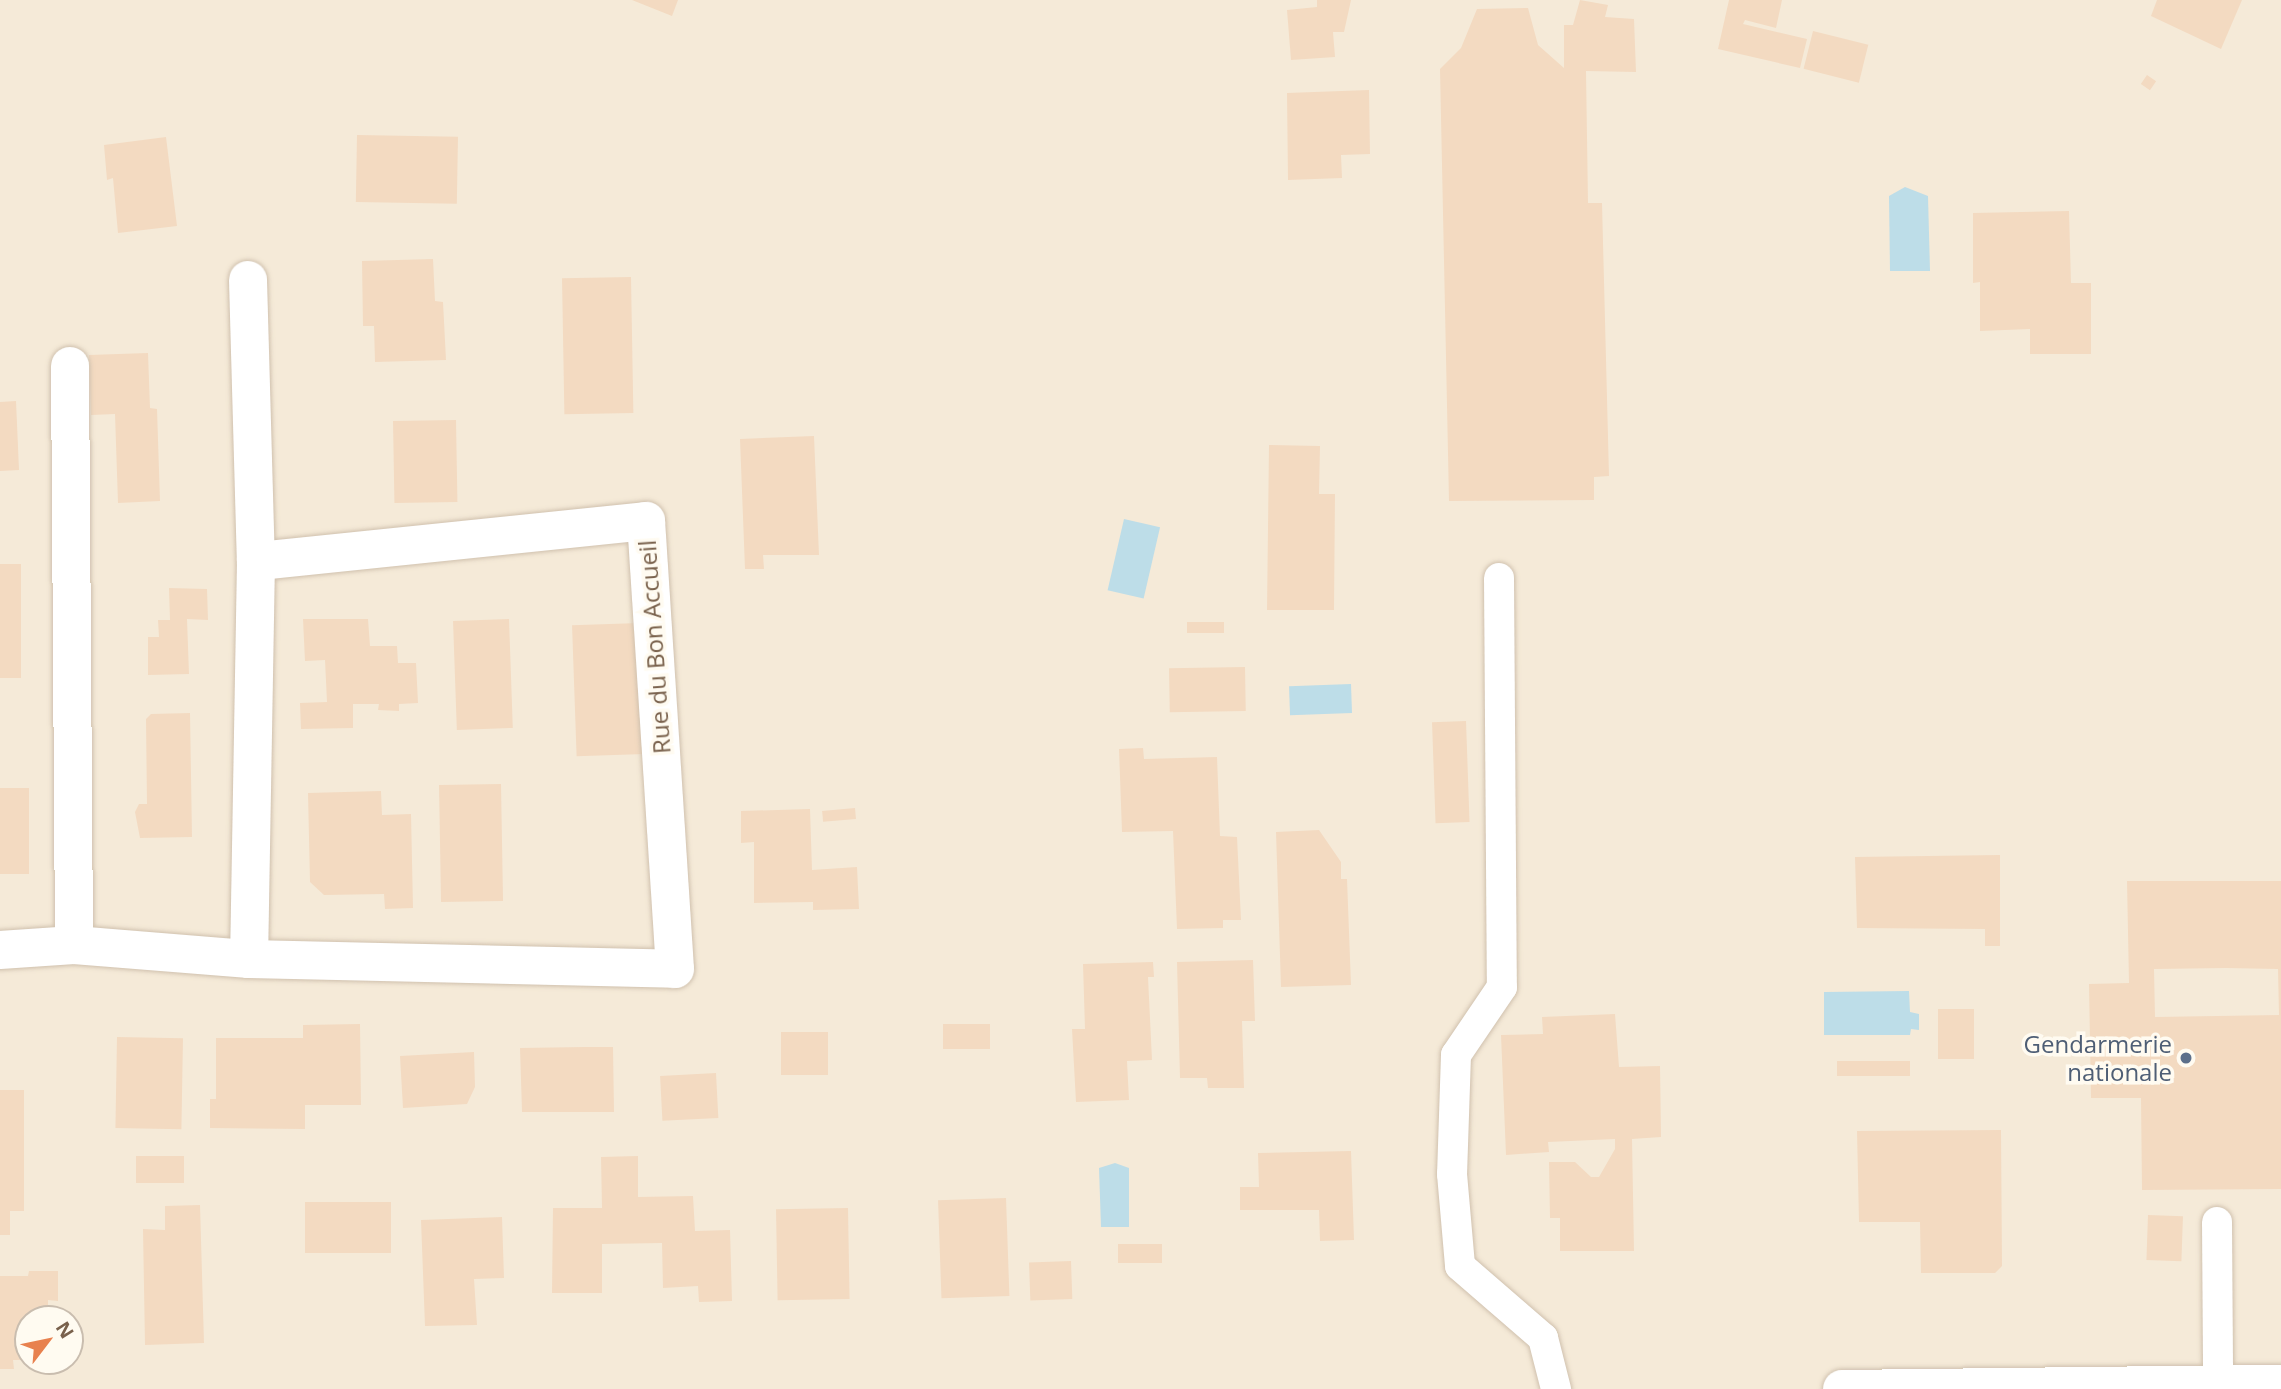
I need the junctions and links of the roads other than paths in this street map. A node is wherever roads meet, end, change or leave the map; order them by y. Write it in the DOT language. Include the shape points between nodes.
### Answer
graph roads {
  1 [pos="248,280"];
  2 [pos="70,366"];
  3 [pos="256,561"];
  4 [pos="1499,579"];
  5 [pos="74,945"];
  6 [pos="0,950"];
  7 [pos="249,959"];
  8 [pos="2217,1222"];
  9 [pos="2218,1384"];
  10 [pos="2275,1386"];
  11 [pos="1556,1389"];
  12 [pos="1842,1389"];
  1 -- 3 [label="street"];
  2 -- 5 [label="street"];
  3 -- 7 [label="street"];
  3 -- 7 [label="street, Rue du Bon Accueil" via="646,521 675,969"];
  4 -- 11 [label="lane" via="1502,986 1457,1055 1452,1174 1460,1266 1543,1338"];
  5 -- 6 [label="street, Rue du Bon Accueil"];
  5 -- 7 [label="street, Rue du Bon Accueil"];
  8 -- 9 [label="lane"];
  9 -- 10 [label="street"];
  9 -- 12 [label="street"];
}
